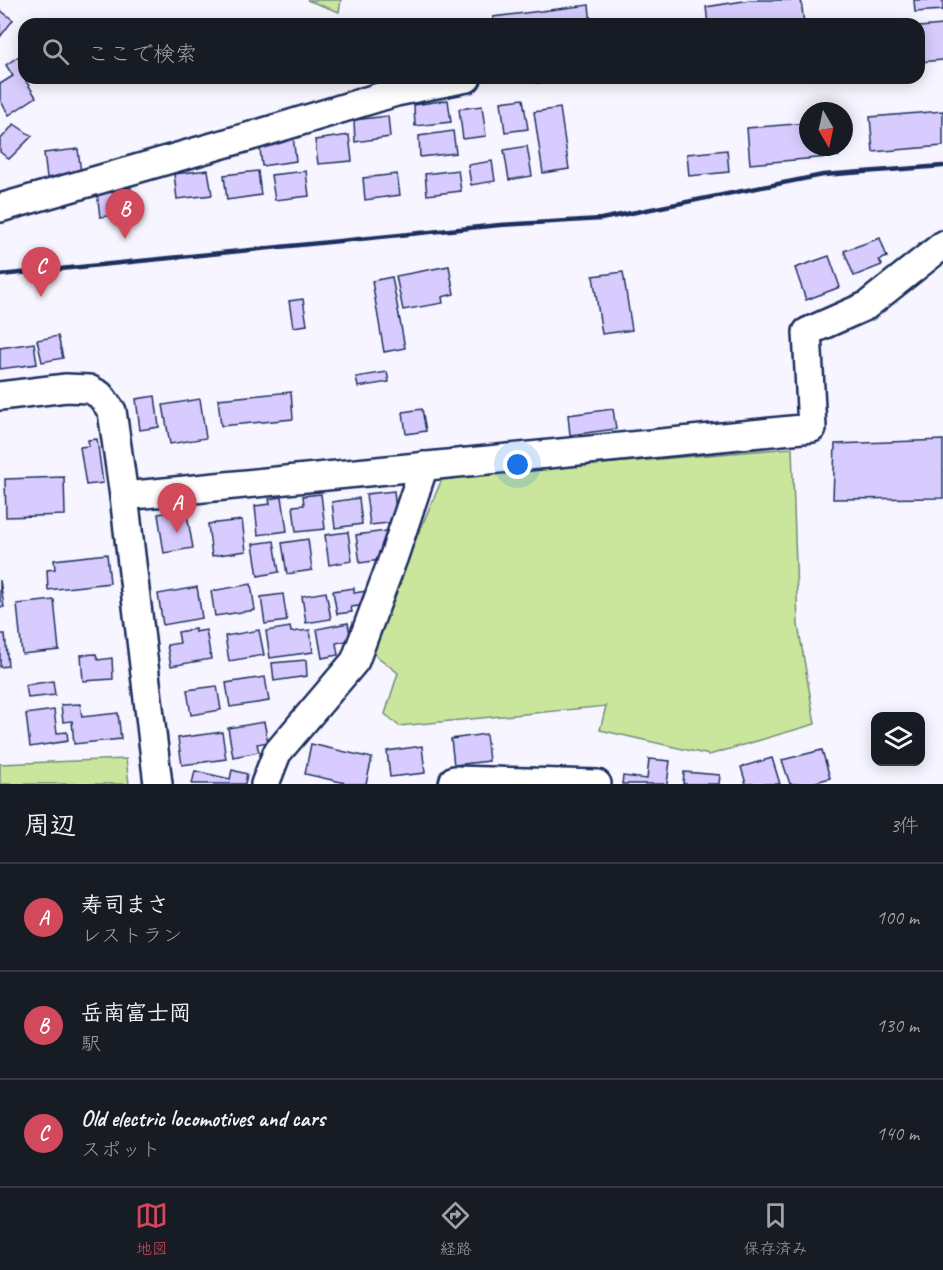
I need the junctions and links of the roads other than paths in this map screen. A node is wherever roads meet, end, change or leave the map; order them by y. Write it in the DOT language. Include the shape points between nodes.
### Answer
graph roads {
  1 [pos="437,84"];
  2 [pos="0,208"];
  3 [pos="943,245"];
  4 [pos="0,396"];
  5 [pos="424,466"];
  6 [pos="124,496"];
  7 [pos="158,784"];
  8 [pos="265,784"];
  9 [pos="453,784"];
  10 [pos="597,784"];
  1 -- 2 [label="street" via="396,92"];
  3 -- 5 [label="street" via="866,306 807,332 812,428"];
  4 -- 6 [label="street" via="66,388 89,389 100,395 112,411"];
  5 -- 6 [label="street"];
  5 -- 8 [label="street" via="355,661 277,753"];
  6 -- 7 [label="street"];
  9 -- 10 [label="street" via="454,780"];
}
